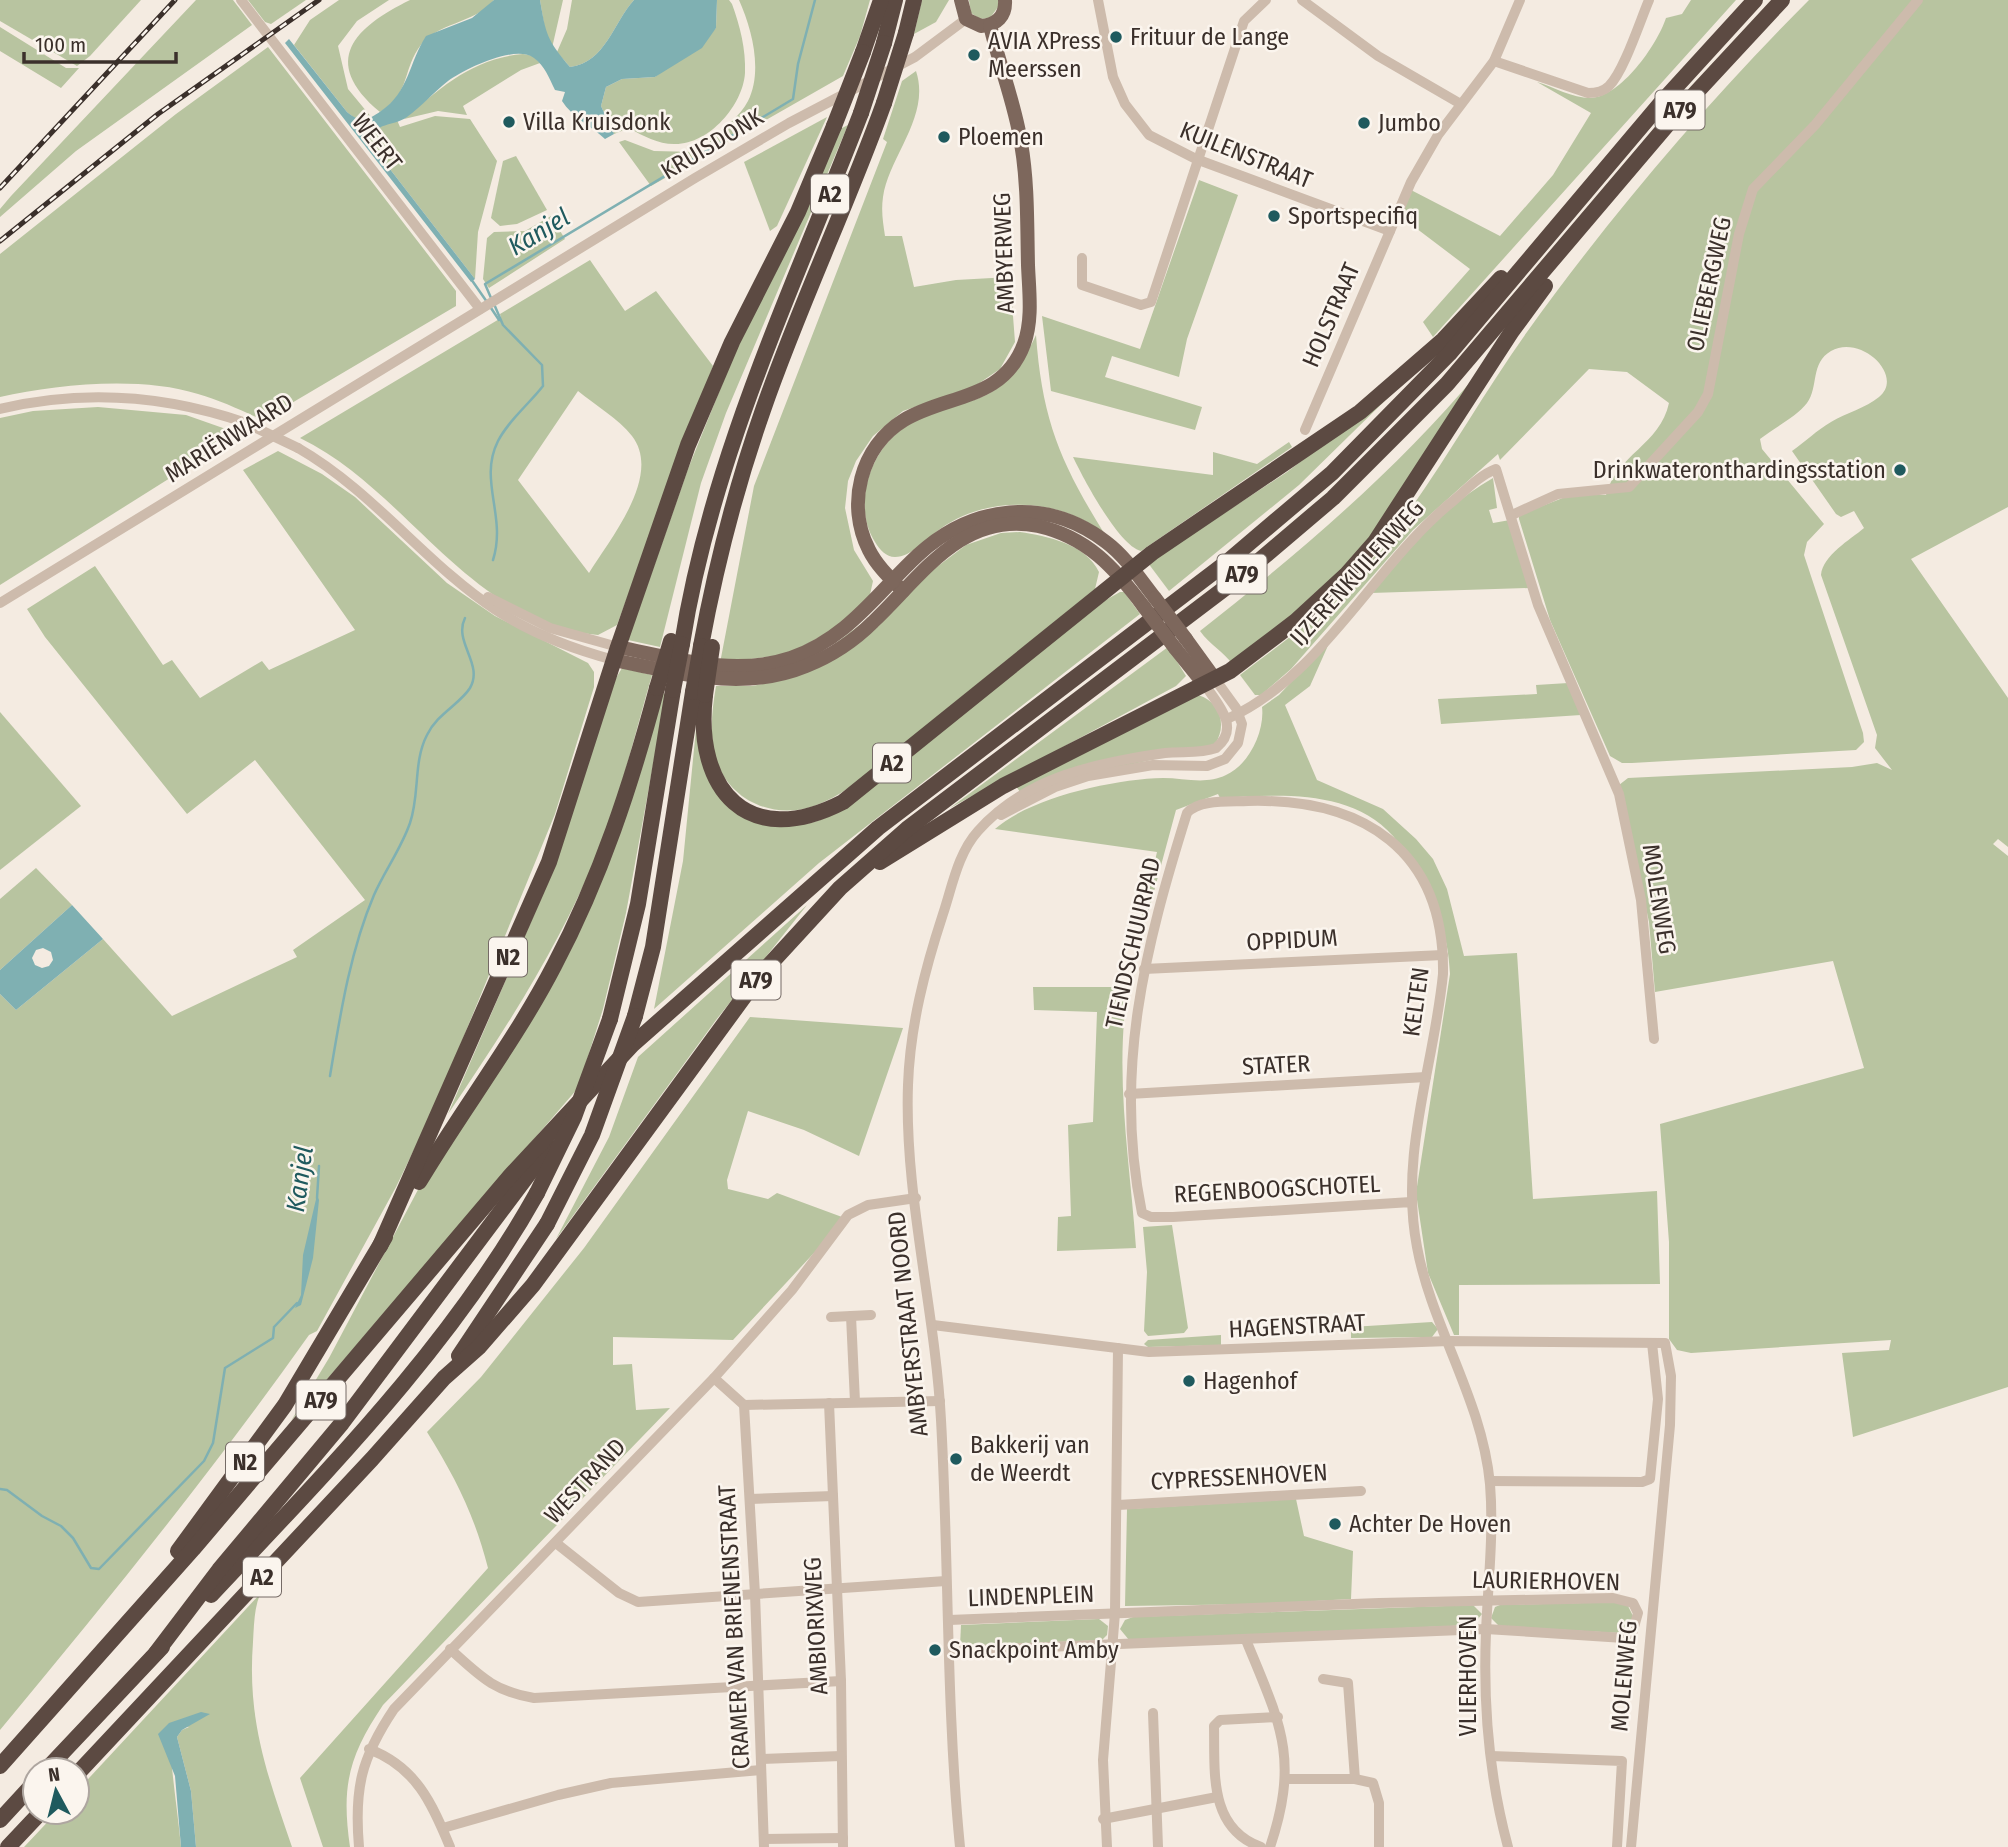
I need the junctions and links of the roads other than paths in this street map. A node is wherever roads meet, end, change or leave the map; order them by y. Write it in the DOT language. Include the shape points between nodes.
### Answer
graph roads {
  1 [pos="241,0"];
  2 [pos="881,0"];
  3 [pos="895,0"];
  4 [pos="914,0"];
  5 [pos="961,0"];
  6 [pos="1005,0"];
  7 [pos="1098,0"];
  8 [pos="1266,0"];
  9 [pos="1302,0"];
  10 [pos="1507,0"];
  11 [pos="1649,0"];
  12 [pos="1755,0"];
  13 [pos="1782,0"];
  14 [pos="1917,0"];
  15 [pos="1519,2"];
  16 [pos="966,19"];
  17 [pos="990,25"];
  18 [pos="1494,61"];
  19 [pos="1460,103"];
  20 [pos="1196,159"];
  21 [pos="1577,202"];
  22 [pos="1583,225"];
  23 [pos="1390,231"];
  24 [pos="1082,258"];
  25 [pos="480,309"];
  26 [pos="0,408"];
  27 [pos="1305,430"];
  28 [pos="1512,515"];
  29 [pos="1128,574"];
  30 [pos="898,586"];
  31 [pos="0,603"];
  32 [pos="616,653"];
  33 [pos="1210,681"];
  34 [pos="665,689"];
  35 [pos="699,694"];
  36 [pos="1239,714"];
  37 [pos="1227,719"];
  38 [pos="1609,768"];
  39 [pos="1193,807"];
  40 [pos="995,817"];
  41 [pos="856,874"];
  42 [pos="1443,955"];
  43 [pos="1144,969"];
  44 [pos="651,1029"];
  45 [pos="1654,1039"];
  46 [pos="1426,1077"];
  47 [pos="1129,1094"];
  48 [pos="916,1198"];
  49 [pos="1411,1202"];
  50 [pos="1145,1217"];
  51 [pos="380,1246"];
  52 [pos="871,1315"];
  53 [pos="851,1316"];
  54 [pos="831,1317"];
  55 [pos="933,1325"];
  56 [pos="1449,1341"];
  57 [pos="1652,1343"];
  58 [pos="1665,1343"];
  59 [pos="1118,1348"];
  60 [pos="444,1378"];
  61 [pos="714,1378"];
  62 [pos="940,1401"];
  63 [pos="855,1402"];
  64 [pos="829,1403"];
  65 [pos="744,1405"];
  66 [pos="1490,1481"];
  67 [pos="1362,1490"];
  68 [pos="833,1496"];
  69 [pos="750,1499"];
  70 [pos="1118,1505"];
  71 [pos="556,1543"];
  72 [pos="946,1581"];
  73 [pos="834,1590"];
  74 [pos="755,1594"];
  75 [pos="1489,1600"];
  76 [pos="1115,1613"];
  77 [pos="949,1620"];
  78 [pos="1486,1629"];
  79 [pos="1246,1640"];
  80 [pos="1113,1646"];
  81 [pos="450,1649"];
  82 [pos="950,1651"];
  83 [pos="156,1653"];
  84 [pos="90,1663"];
  85 [pos="1323,1679"];
  86 [pos="841,1681"];
  87 [pos="758,1684"];
  88 [pos="1153,1713"];
  89 [pos="1278,1717"];
  90 [pos="369,1749"];
  91 [pos="59,1756"];
  92 [pos="841,1756"];
  93 [pos="1491,1756"];
  94 [pos="91,1759"];
  95 [pos="761,1764"];
  96 [pos="0,1766"];
  97 [pos="1287,1779"];
  98 [pos="1355,1779"];
  99 [pos="21,1797"];
  100 [pos="1217,1797"];
  101 [pos="1156,1808"];
  102 [pos="1103,1819"];
  103 [pos="0,1820"];
  104 [pos="28,1826"];
  105 [pos="443,1828"];
  106 [pos="843,1842"];
  107 [pos="764,1843"];
  108 [pos="8,1847"];
  109 [pos="359,1847"];
  110 [pos="450,1847"];
  111 [pos="960,1847"];
  112 [pos="1107,1847"];
  113 [pos="1158,1847"];
  114 [pos="1261,1847"];
  115 [pos="1270,1847"];
  116 [pos="1379,1847"];
  117 [pos="1508,1847"];
  118 [pos="1617,1847"];
  119 [pos="1631,1847"];
  1 -- 25 [label="street, WEERT"];
  2 -- 32 [label="highway, A2, bridge" via="798,212 732,342 688,445"];
  3 -- 34 [label="highway, A2, bridge" via="861,113 746,402"];
  4 -- 35 [label="highway, A2, bridge" via="884,103 764,407 728,521 728,550"];
  5 -- 16 [label="main road"];
  6 -- 17 [label="main road" via="1003,15"];
  7 -- 20 [label="street, KUILENSTRAAT" via="1111,71 1125,104 1149,135"];
  8 -- 20 [label="street" via="1244,21"];
  9 -- 19 [label="street" via="1378,57"];
  10 -- 15 [label="street"];
  11 -- 18 [label="street" via="1609,86 1598,92 1588,93"];
  12 -- 21 [label="highway, A79"];
  13 -- 22 [label="highway, A79"];
  14 -- 28 [label="street, OLIEBERGWEG" via="1815,125 1753,189 1739,234 1708,394 1698,412 1629,486 1558,494"];
  15 -- 18 [label="street, HOLSTRAAT"];
  16 -- 17 [label="main road"];
  16 -- 25 [label="street, KRUISDONK" via="915,57 757,142"];
  17 -- 30 [label="main road, AMBYERWEG" via="1021,143 1028,328 1016,361 998,381 972,396 905,419 886,433 868,460 858,491 860,529 876,563"];
  18 -- 19 [label="street, HOLSTRAAT"];
  19 -- 23 [label="street, HOLSTRAAT" via="1423,158"];
  20 -- 23 [label="street, KUILENSTRAAT"];
  20 -- 24 [label="street" via="1151,302 1140,304 1082,285"];
  21 -- 29 [label="highway, A79" via="1404,377 1319,442"];
  21 -- 44 [label="highway, A79" via="1449,354 1307,496 888,820"];
  22 -- 33 [label="highway, A79" via="1375,542 1296,621"];
  22 -- 41 [label="highway, A79" via="1447,384 1324,505 1241,576 941,803"];
  23 -- 27 [label="street, HOLSTRAAT"];
  25 -- 31 [label="street, MARIËNWAARD"];
  26 -- 32 [label="street, bridge" via="63,398 120,396 191,406 246,423 298,448 356,487 495,609 574,648"];
  28 -- 36 [label="street, IJZERENKUILENWEG" via="1499,473 1493,470 1405,545 1289,676"];
  28 -- 38 [label="street, IJZERENKUILENWEG" via="1538,605"];
  29 -- 30 [label="main road" via="1108,543 1073,522 1049,514 1006,511 953,528 918,555"];
  29 -- 33 [label="main road, bridge"];
  29 -- 35 [label="highway, A2" via="860,789 817,814 764,817 742,808 722,789 706,758"];
  30 -- 32 [label="main road" via="872,623 844,645 781,674 718,680"];
  32 -- 51 [label="highway, N2" via="549,862"];
  33 -- 36 [label="street"];
  33 -- 37 [label="street"];
  33 -- 41 [label="highway, A79" via="1003,786"];
  34 -- 51 [label="highway, N2" via="611,839 554,967"];
  34 -- 83 [label="highway, A2, bridge" via="638,904 610,1019 574,1117 537,1193 478,1289 424,1361"];
  35 -- 60 [label="highway, A2, bridge" via="653,947 635,1016 592,1135 547,1224"];
  36 -- 37 [label="street, IJZERENKUILENWEG"];
  36 -- 40 [label="street, AMBYERSTRAAT NOORD" via="1238,744 1219,763 1153,765 1088,776"];
  37 -- 40 [label="street, AMBYERSTRAAT NOORD" via="1227,735 1216,748 1132,758 1071,772 1013,799"];
  38 -- 45 [label="street, MOLENWEG" via="1641,900"];
  39 -- 42 [label="street, KELTEN" via="1301,802 1339,810 1370,826 1408,858 1422,880"];
  39 -- 43 [label="street, TIENDSCHUURPAD" via="1187,813 1169,871"];
  40 -- 48 [label="street, AMBYERSTRAAT NOORD" via="976,833 964,854 923,979 908,1086"];
  41 -- 60 [label="highway, A79" via="760,975 533,1285 479,1347"];
  42 -- 43 [label="street, OPPIDUM"];
  42 -- 46 [label="street, KELTEN"];
  43 -- 47 [label="street, TIENDSCHUURPAD"];
  44 -- 83 [label="highway, A79" via="515,1190 342,1423"];
  44 -- 84 [label="highway, A79" via="511,1175 193,1549"];
  46 -- 47 [label="street, STATER"];
  46 -- 49 [label="street, KELTEN"];
  47 -- 50 [label="street, TIENDSCHUURPAD"];
  48 -- 55 [label="street, AMBYERSTRAAT NOORD"];
  48 -- 61 [label="street, WESTRAND" via="868,1205 851,1213 792,1290"];
  49 -- 50 [label="street, REGENBOOGSCHOTEL"];
  49 -- 56 [label="street, KELTEN" via="1422,1268"];
  51 -- 84 [label="highway, N2" via="285,1405"];
  52 -- 53 [label="street"];
  53 -- 54 [label="street"];
  53 -- 63 [label="street"];
  55 -- 59 [label="street, HAGENSTRAAT"];
  55 -- 62 [label="street, AMBYERSTRAAT NOORD"];
  56 -- 57 [label="street, HAGENSTRAAT"];
  56 -- 59 [label="street, HAGENSTRAAT" via="1199,1352"];
  56 -- 66 [label="street, VLIERHOVEN" via="1476,1418"];
  57 -- 58 [label="street, HAGENSTRAAT"];
  57 -- 66 [label="street" via="1658,1399 1650,1479"];
  58 -- 119 [label="street, MOLENWEG" via="1670,1425"];
  59 -- 70 [label="street"];
  60 -- 94 [label="highway, A2"];
  61 -- 65 [label="street"];
  61 -- 71 [label="street, WESTRAND"];
  62 -- 63 [label="street"];
  62 -- 72 [label="street, AMBYERSTRAAT NOORD"];
  63 -- 64 [label="street"];
  64 -- 65 [label="street"];
  64 -- 68 [label="street, AMBIORIXWEG"];
  65 -- 69 [label="street, CRAMER VAN BRIENENSTRAAT"];
  66 -- 75 [label="street, VLIERHOVEN"];
  67 -- 70 [label="street, CYPRESSENHOVEN"];
  68 -- 69 [label="street"];
  68 -- 73 [label="street, AMBIORIXWEG"];
  69 -- 74 [label="street, CRAMER VAN BRIENENSTRAAT"];
  70 -- 76 [label="street"];
  71 -- 74 [label="street" via="633,1601"];
  71 -- 81 [label="street, WESTRAND"];
  72 -- 73 [label="street"];
  72 -- 77 [label="street, AMBYERSTRAAT NOORD"];
  73 -- 74 [label="street"];
  73 -- 86 [label="street, AMBIORIXWEG"];
  74 -- 87 [label="street, CRAMER VAN BRIENENSTRAAT"];
  75 -- 76 [label="street, LAURIERHOVEN"];
  75 -- 78 [label="street, VLIERHOVEN"];
  75 -- 78 [label="street, LAURIERHOVEN" via="1622,1599 1633,1603 1637,1624 1624,1638"];
  76 -- 77 [label="street, LINDENPLEIN"];
  76 -- 80 [label="street"];
  77 -- 82 [label="street, AMBYERSTRAAT NOORD"];
  78 -- 79 [label="street, LAURIERHOVEN"];
  78 -- 93 [label="street, VLIERHOVEN"];
  79 -- 80 [label="street, LAURIERHOVEN"];
  79 -- 89 [label="street"];
  80 -- 82 [label="street"];
  80 -- 102 [label="street"];
  81 -- 87 [label="street" via="488,1684 534,1698"];
  81 -- 90 [label="street, WESTRAND" via="394,1709"];
  82 -- 111 [label="street, AMBYERSTRAAT NOORD"];
  83 -- 91 [label="highway, A2"];
  84 -- 96 [label="highway, N2"];
  85 -- 98 [label="street" via="1348,1683"];
  86 -- 87 [label="street"];
  86 -- 92 [label="street, AMBIORIXWEG"];
  87 -- 95 [label="street, CRAMER VAN BRIENENSTRAAT"];
  88 -- 101 [label="street"];
  89 -- 97 [label="street"];
  89 -- 100 [label="street" via="1215,1723"];
  90 -- 105 [label="street" via="413,1776"];
  90 -- 109 [label="street, WESTRAND" via="357,1795"];
  92 -- 95 [label="street"];
  92 -- 106 [label="street, AMBIORIXWEG"];
  93 -- 117 [label="street, VLIERHOVEN"];
  93 -- 118 [label="street" via="1622,1761"];
  95 -- 105 [label="street" via="611,1783"];
  95 -- 107 [label="street, CRAMER VAN BRIENENSTRAAT"];
  97 -- 98 [label="street"];
  97 -- 115 [label="street"];
  98 -- 116 [label="street" via="1369,1781 1376,1788"];
  99 -- 103 [label="highway"];
  100 -- 101 [label="street"];
  100 -- 114 [label="street" via="1232,1828"];
  101 -- 102 [label="street"];
  101 -- 113 [label="street"];
  102 -- 112 [label="street"];
  104 -- 108 [label="highway"];
  105 -- 110 [label="street"];
  106 -- 107 [label="street"];
}
